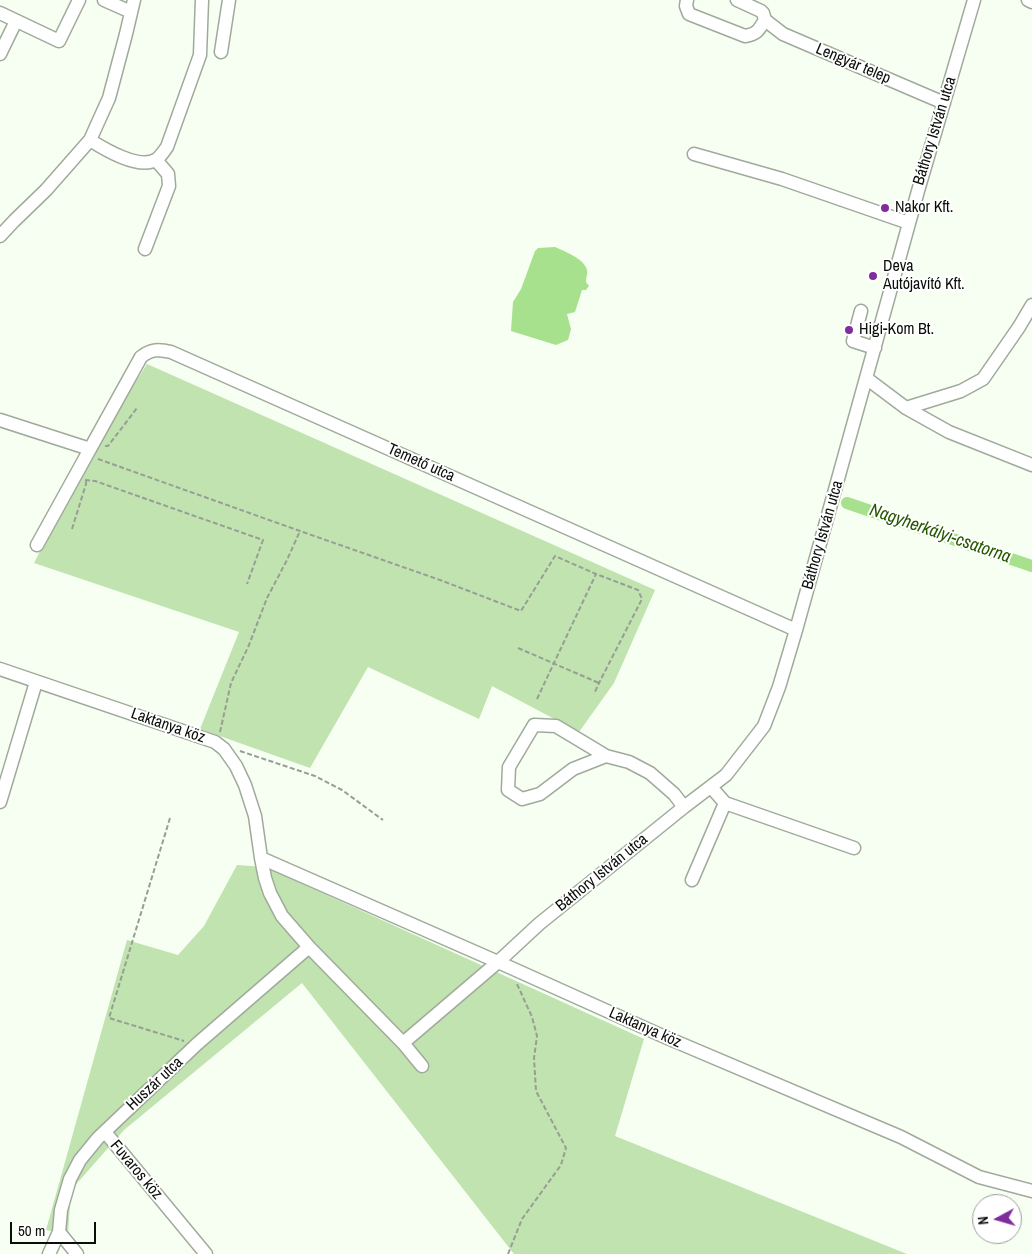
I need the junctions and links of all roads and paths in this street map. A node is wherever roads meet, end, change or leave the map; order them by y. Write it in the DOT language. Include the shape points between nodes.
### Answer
graph roads {
  1 [pos="79,0"];
  2 [pos="104,0"];
  3 [pos="202,0"];
  4 [pos="229,0"];
  5 [pos="687,0"];
  6 [pos="737,0"];
  7 [pos="974,0"];
  8 [pos="1028,0"];
  9 [pos="1032,2"];
  10 [pos="132,6"];
  11 [pos="0,13"];
  12 [pos="765,20"];
  13 [pos="16,21"];
  14 [pos="221,52"];
  15 [pos="0,54"];
  16 [pos="944,103"];
  17 [pos="90,140"];
  18 [pos="694,154"];
  19 [pos="156,160"];
  20 [pos="909,223"];
  21 [pos="0,236"];
  22 [pos="145,249"];
  23 [pos="1032,305"];
  24 [pos="861,311"];
  25 [pos="874,348"];
  26 [pos="866,378"];
  27 [pos="137,408"];
  28 [pos="906,408"];
  29 [pos="0,420"];
  30 [pos="94,451"];
  31 [pos="1032,465"];
  32 [pos="84,476"];
  33 [pos="85,480"];
  34 [pos="72,529"];
  35 [pos="300,532"];
  36 [pos="37,546"];
  37 [pos="596,574"];
  38 [pos="247,584"];
  39 [pos="796,630"];
  40 [pos="518,648"];
  41 [pos="554,663"];
  42 [pos="0,669"];
  43 [pos="36,682"];
  44 [pos="599,683"];
  45 [pos="594,694"];
  46 [pos="537,699"];
  47 [pos="214,742"];
  48 [pos="233,748"];
  49 [pos="606,756"];
  50 [pos="710,787"];
  51 [pos="0,802"];
  52 [pos="725,802"];
  53 [pos="684,807"];
  54 [pos="170,818"];
  55 [pos="383,820"];
  56 [pos="854,848"];
  57 [pos="261,858"];
  58 [pos="692,880"];
  59 [pos="309,948"];
  60 [pos="504,965"];
  61 [pos="403,1043"];
  62 [pos="197,1044"];
  63 [pos="422,1066"];
  64 [pos="105,1132"];
  65 [pos="1032,1191"];
  66 [pos="59,1232"];
  67 [pos="49,1254"];
  68 [pos="77,1254"];
  69 [pos="206,1254"];
  70 [pos="508,1254"];
  1 -- 13 [label="street" via="59,41"];
  2 -- 10 [label="street"];
  3 -- 19 [label="street" via="200,55 167,146"];
  4 -- 14 [label="street"];
  5 -- 12 [label="street" via="689,14 745,36 758,32"];
  6 -- 12 [label="street, Lengyár telep" via="761,11"];
  7 -- 16 [label="street, Báthory István utca"];
  8 -- 9 [label="street"];
  10 -- 17 [label="street" via="109,98"];
  11 -- 13 [label="street"];
  12 -- 16 [label="street, Lengyár telep" via="783,34"];
  13 -- 15 [label="street"];
  16 -- 20 [label="street, Báthory István utca"];
  17 -- 19 [label="street" via="115,155 135,161"];
  17 -- 21 [label="street"];
  18 -- 20 [label="street"];
  19 -- 22 [label="street" via="168,174 169,186"];
  20 -- 25 [label="street, Báthory István utca"];
  23 -- 28 [label="street" via="983,379 961,391"];
  24 -- 25 [label="street" via="853,341"];
  25 -- 26 [label="street, Báthory István utca"];
  26 -- 28 [label="street"];
  26 -- 39 [label="street, Báthory István utca"];
  27 -- 30 [label="path" via="108,446"];
  28 -- 31 [label="street" via="949,432"];
  29 -- 30 [label="street"];
  30 -- 35 [label="path"];
  30 -- 36 [label="street, Temető utca"];
  30 -- 39 [label="street, Temető utca" via="141,357 162,349"];
  32 -- 33 [label="path"];
  33 -- 34 [label="path"];
  33 -- 38 [label="path" via="263,540"];
  35 -- 37 [label="path" via="521,611 555,556"];
  35 -- 47 [label="path" via="267,598 231,683 222,729"];
  37 -- 41 [label="path"];
  37 -- 44 [label="path" via="638,590 642,599"];
  39 -- 50 [label="street, Báthory István utca" via="764,726 726,775"];
  40 -- 41 [label="path"];
  41 -- 44 [label="path"];
  41 -- 46 [label="path"];
  42 -- 43 [label="street, Laktanya köz"];
  43 -- 47 [label="street, Laktanya köz"];
  43 -- 51 [label="street"];
  44 -- 45 [label="path"];
  47 -- 57 [label="street, Laktanya köz" via="224,749 246,785 256,816"];
  48 -- 55 [label="path" via="315,776 342,790"];
  49 -- 49 [label="street" via="556,726 534,725 509,767 508,790 522,799 540,794 573,769"];
  49 -- 53 [label="street" via="629,762 650,773"];
  50 -- 52 [label="street"];
  50 -- 53 [label="street, Báthory István utca"];
  52 -- 56 [label="street"];
  52 -- 58 [label="street"];
  53 -- 60 [label="street, Báthory István utca" via="539,924"];
  54 -- 62 [label="path" via="109,1018"];
  57 -- 59 [label="street, Laktanya köz" via="270,893 282,916"];
  57 -- 60 [label="street, Laktanya köz"];
  59 -- 61 [label="street, Laktanya köz"];
  59 -- 62 [label="street, Huszár utca"];
  60 -- 61 [label="street, Báthory István utca"];
  60 -- 65 [label="street, Laktanya köz" via="901,1136 979,1177"];
  60 -- 70 [label="path" via="532,1017 537,1036 534,1058 536,1091 566,1148 561,1165 522,1219"];
  61 -- 63 [label="street, Laktanya köz"];
  62 -- 64 [label="street, Huszár utca"];
  64 -- 66 [label="street, Huszár utca" via="80,1160 70,1179 61,1210"];
  64 -- 69 [label="street, Fuvaros köz"];
  66 -- 67 [label="street, Huszár utca"];
  66 -- 68 [label="street"];
}
